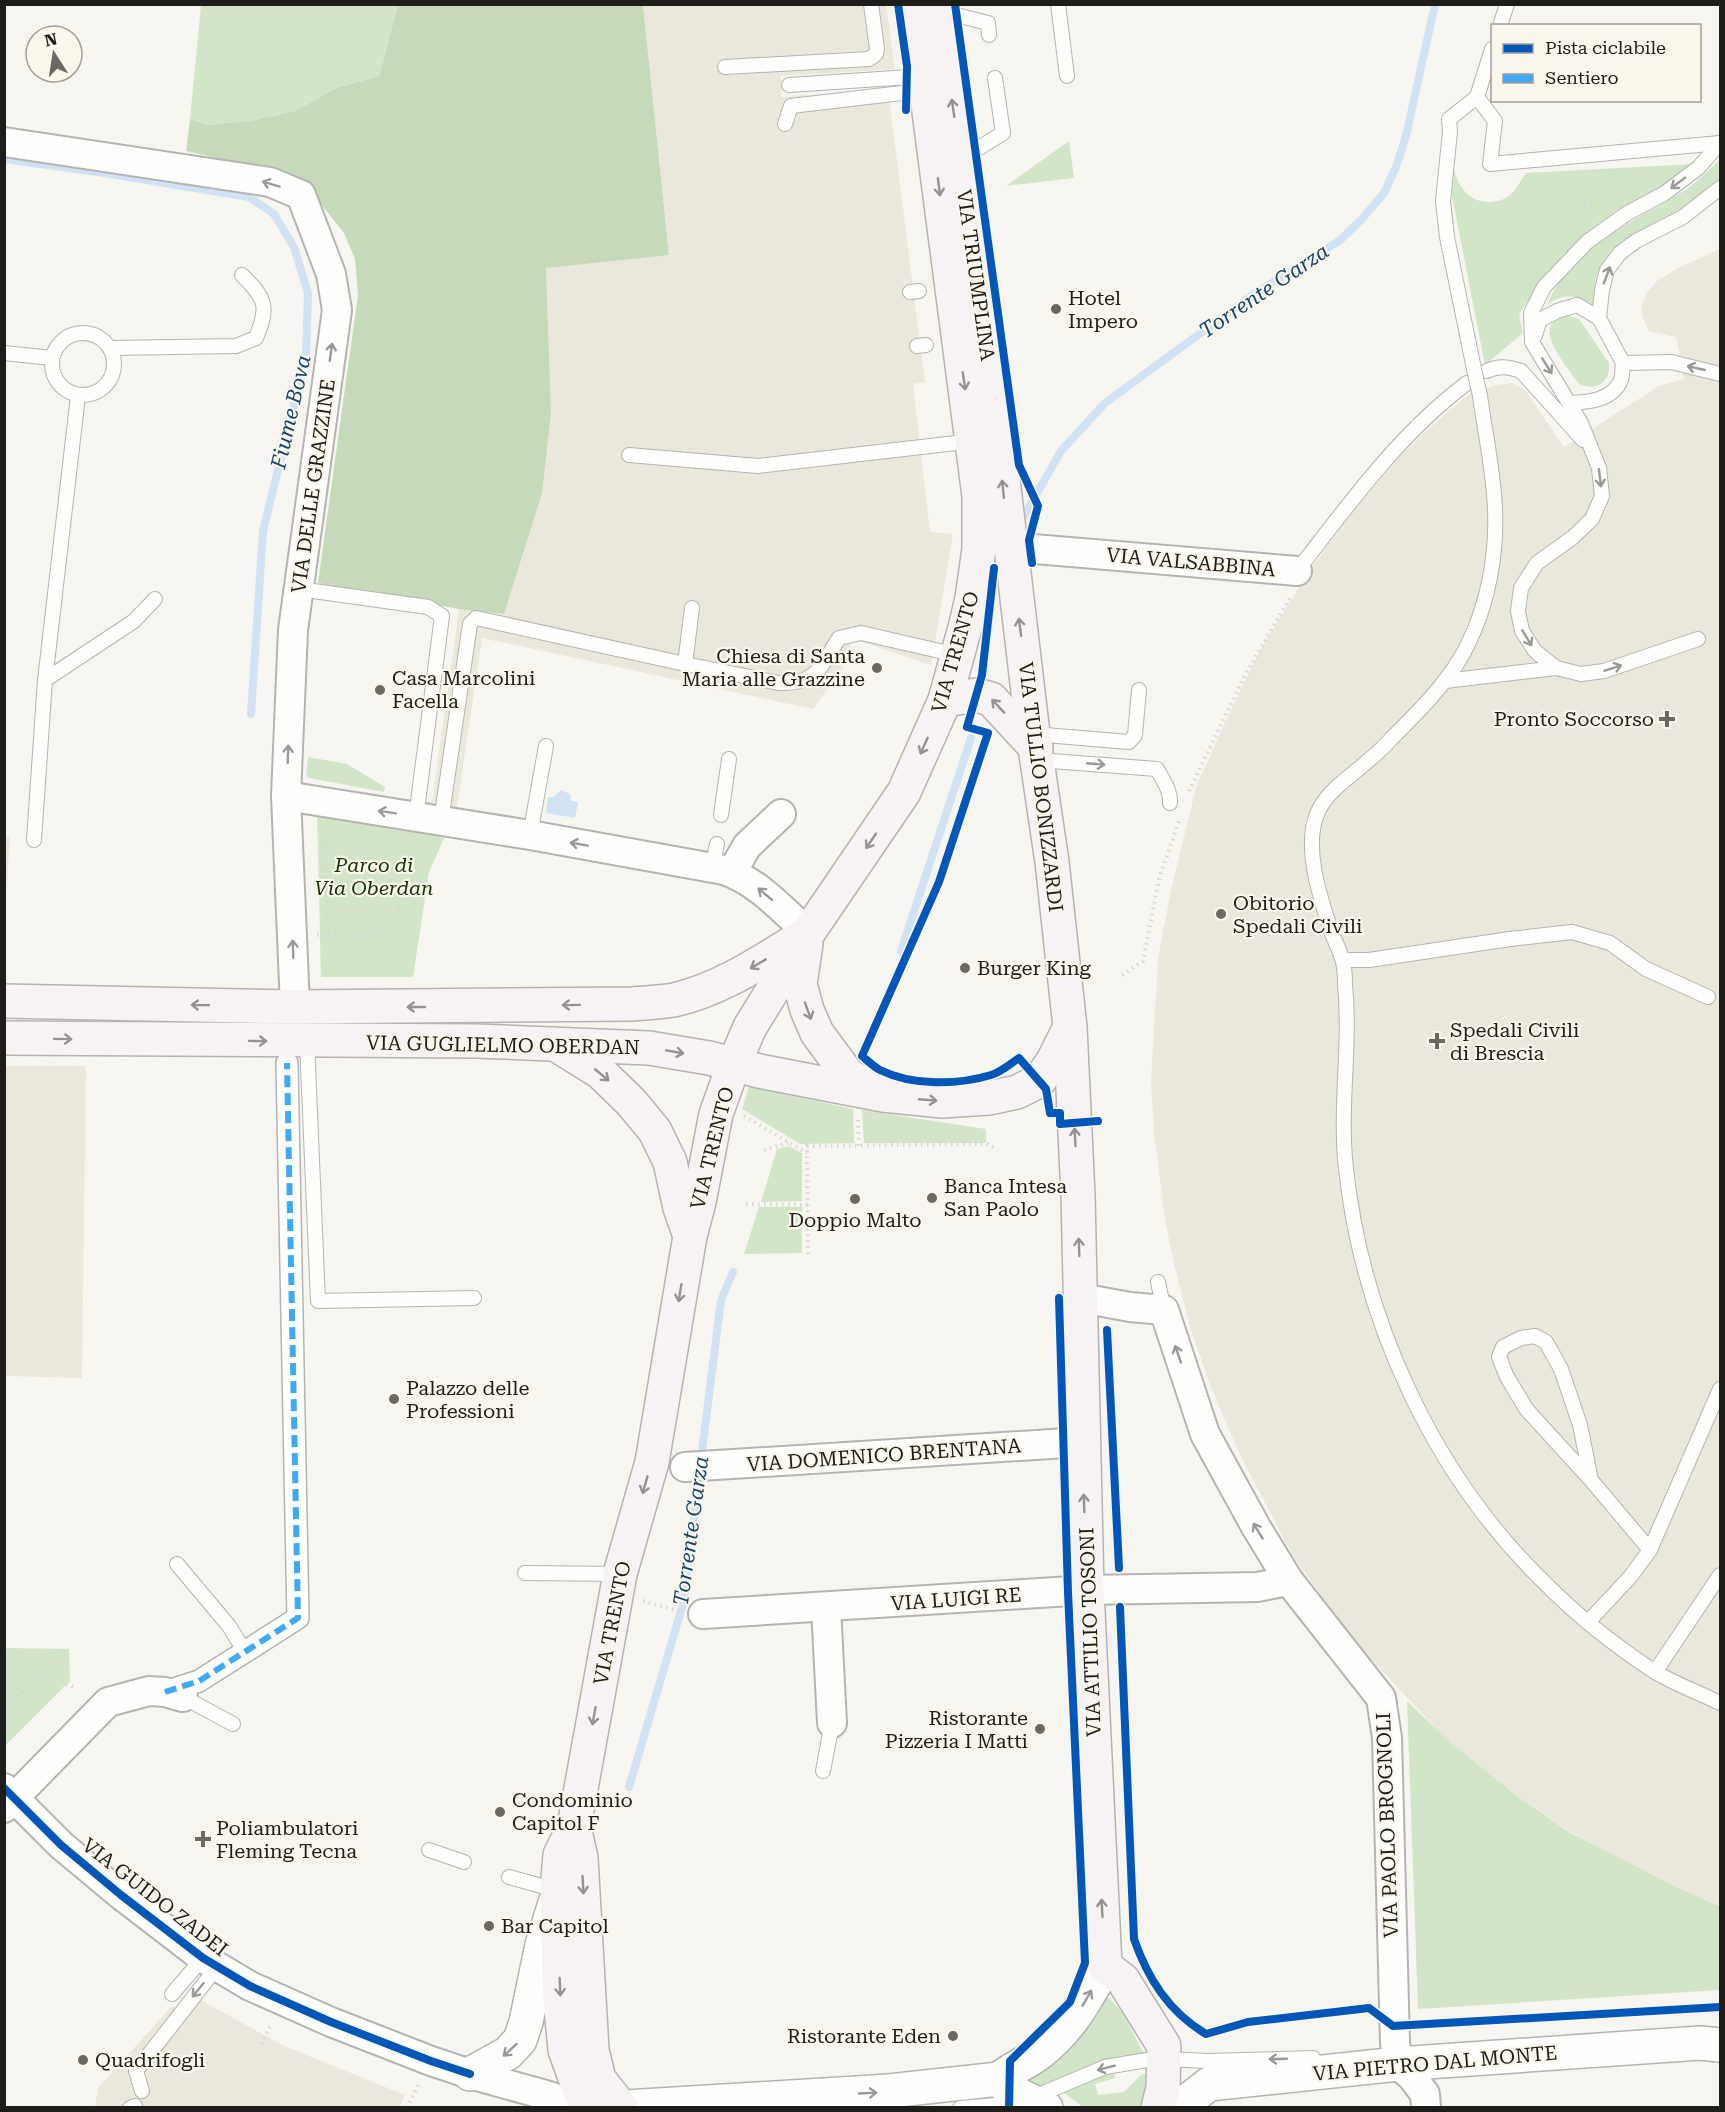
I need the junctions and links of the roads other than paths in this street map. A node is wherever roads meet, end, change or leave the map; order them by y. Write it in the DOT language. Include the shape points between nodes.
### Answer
graph roads {
  1 [pos="871,4"];
  2 [pos="1058,4"];
  3 [pos="1507,4"];
  4 [pos="931,6"];
  5 [pos="1501,24"];
  6 [pos="990,35"];
  7 [pos="1491,52"];
  8 [pos="725,67"];
  9 [pos="1067,76"];
  10 [pos="996,78"];
  11 [pos="926,83"];
  12 [pos="789,85"];
  13 [pos="1477,96"];
  14 [pos="785,124"];
  15 [pos="4,142"];
  16 [pos="1720,143"];
  17 [pos="960,160"];
  18 [pos="1720,188"];
  19 [pos="242,275"];
  20 [pos="1599,318"];
  21 [pos="1532,342"];
  22 [pos="110,348"];
  23 [pos="4,353"];
  24 [pos="52,358"];
  25 [pos="1623,363"];
  26 [pos="1485,369"];
  27 [pos="1720,374"];
  28 [pos="1467,382"];
  29 [pos="78,396"];
  30 [pos="1569,403"];
  31 [pos="973,441"];
  32 [pos="1588,446"];
  33 [pos="629,456"];
  34 [pos="980,518"];
  35 [pos="1010,547"];
  36 [pos="1295,582"];
  37 [pos="299,589"];
  38 [pos="155,599"];
  39 [pos="692,608"];
  40 [pos="1698,639"];
  41 [pos="957,656"];
  42 [pos="685,664"];
  43 [pos="1556,668"];
  44 [pos="45,680"];
  45 [pos="1444,681"];
  46 [pos="1138,690"];
  47 [pos="945,700"];
  48 [pos="546,746"];
  49 [pos="1036,747"];
  50 [pos="729,759"];
  51 [pos="286,796"];
  52 [pos="1170,803"];
  53 [pos="781,814"];
  54 [pos="721,815"];
  55 [pos="429,819"];
  56 [pos="530,835"];
  57 [pos="34,840"];
  58 [pos="720,861"];
  59 [pos="808,933"];
  60 [pos="1343,960"];
  61 [pos="1708,997"];
  62 [pos="4,1001"];
  63 [pos="295,1007"];
  64 [pos="1070,1027"];
  65 [pos="4,1038"];
  66 [pos="554,1043"];
  67 [pos="297,1052"];
  68 [pos="734,1064"];
  69 [pos="883,1095"];
  70 [pos="690,1236"];
  71 [pos="1158,1282"];
  72 [pos="474,1298"];
  73 [pos="1081,1298"];
  74 [pos="1164,1310"];
  75 [pos="1720,1389"];
  76 [pos="1083,1442"];
  77 [pos="699,1466"];
  78 [pos="1592,1480"];
  79 [pos="1650,1550"];
  80 [pos="177,1564"];
  81 [pos="525,1573"];
  82 [pos="620,1574"];
  83 [pos="1720,1575"];
  84 [pos="1289,1581"];
  85 [pos="1087,1590"];
  86 [pos="826,1607"];
  87 [pos="703,1614"];
  88 [pos="1588,1622"];
  89 [pos="245,1652"];
  90 [pos="1655,1672"];
  91 [pos="174,1694"];
  92 [pos="1720,1703"];
  93 [pos="832,1723"];
  94 [pos="233,1724"];
  95 [pos="823,1771"];
  96 [pos="8,1798"];
  97 [pos="574,1827"];
  98 [pos="429,1850"];
  99 [pos="464,1862"];
  100 [pos="509,1877"];
  101 [pos="557,1893"];
  102 [pos="210,1963"];
  103 [pos="1105,1966"];
  104 [pos="172,1994"];
  105 [pos="1714,2042"];
  106 [pos="1164,2059"];
  107 [pos="1398,2064"];
  108 [pos="470,2074"];
  109 [pos="999,2079"];
  110 [pos="142,2091"];
  111 [pos="825,2101"];
  112 [pos="550,2102"];
  113 [pos="1035,2103"];
  114 [pos="621,2107"];
  115 [pos="584,2108"];
  116 [pos="609,2108"];
  117 [pos="960,2108"];
  118 [pos="1158,2108"];
  119 [pos="1178,2108"];
  120 [pos="1426,2108"];
  1 -- 8 [label="lane" via="877,49 869,59"];
  2 -- 9 [label="lane"];
  3 -- 5 [label="lane"];
  4 -- 6 [label="lane" via="988,23"];
  4 -- 11 [label="main road, VIA TRIUMPLINA"];
  17 -- 4 [label="main road, VIA TRIUMPLINA, one-way"];
  7 -- 13 [label="lane"];
  10 -- 17 [label="lane" via="1003,134"];
  11 -- 12 [label="lane"];
  11 -- 14 [label="lane" via="791,105"];
  11 -- 31 [label="main road, VIA TRIUMPLINA, one-way"];
  13 -- 16 [label="lane" via="1495,121 1490,164"];
  13 -- 26 [label="lane" via="1449,119 1443,201 1447,237"];
  37 -- 15 [label="street, VIA DELLE GRAZZINE, one-way" via="337,310 331,274 301,195 270,182"];
  16 -- 21 [label="lane, one-way" via="1698,168 1665,193 1587,242 1551,279 1531,313"];
  35 -- 17 [label="main road, VIA TRIUMPLINA, one-way"];
  20 -- 18 [label="lane, one-way" via="1607,270 1620,253 1683,217"];
  19 -- 22 [label="lane" via="261,294 264,318 256,338 236,346"];
  20 -- 21 [label="lane" via="1577,305 1557,311 1540,320"];
  20 -- 25 [label="lane"];
  21 -- 30 [label="lane, one-way"];
  22 -- 24 [label="lane" via="87,333 73,334 60,342"];
  22 -- 29 [label="lane" via="115,361 113,376 93,395"];
  23 -- 24 [label="lane"];
  24 -- 29 [label="lane" via="55,381"];
  27 -- 25 [label="lane, one-way" via="1671,362"];
  25 -- 30 [label="lane" via="1620,382 1608,397"];
  26 -- 32 [label="lane" via="1507,366 1521,370"];
  26 -- 45 [label="lane, bridge" via="1480,396 1495,508 1490,572 1468,645"];
  28 -- 36 [label="lane, VIA VALSABBINA" via="1427,416 1369,478"];
  29 -- 44 [label="lane"];
  30 -- 32 [label="lane"];
  31 -- 33 [label="lane" via="758,466"];
  31 -- 34 [label="main road, VIA TRIUMPLINA"];
  32 -- 43 [label="lane, one-way" via="1599,468 1602,496 1592,519 1537,563 1521,588 1518,611 1522,632 1535,651"];
  34 -- 41 [label="main road, VIA TRENTO" via="980,549 972,598"];
  35 -- 36 [label="street, VIA VALSABBINA"];
  49 -- 35 [label="main road, VIA TULLIO BONIZZARDI, one-way"];
  51 -- 37 [label="street, VIA DELLE GRAZZINE, one-way" via="293,630"];
  37 -- 55 [label="lane" via="428,608 442,616"];
  38 -- 44 [label="lane" via="134,621"];
  39 -- 42 [label="lane"];
  43 -- 40 [label="lane, one-way" via="1581,674 1604,671"];
  41 -- 42 [label="lane" via="861,633 839,638 816,672 806,681 793,684"];
  41 -- 47 [label="main road, VIA TRENTO"];
  42 -- 55 [label="lane" via="476,618 470,624"];
  43 -- 45 [label="lane"];
  44 -- 57 [label="lane"];
  45 -- 60 [label="lane" via="1392,739 1336,786 1317,813 1312,834 1313,863"];
  46 -- 49 [label="lane" via="1135,735 1129,742"];
  49 -- 47 [label="main road, one-way" via="991,699 976,695"];
  47 -- 59 [label="main road, VIA TRENTO, one-way" via="904,792"];
  48 -- 56 [label="lane"];
  49 -- 52 [label="lane, one-way" via="1157,769"];
  49 -- 64 [label="main road, VIA TULLIO BONIZZARDI"];
  50 -- 54 [label="lane"];
  55 -- 51 [label="street, one-way"];
  63 -- 51 [label="street, VIA DELLE GRAZZINE, one-way"];
  53 -- 58 [label="street" via="747,846"];
  55 -- 56 [label="street"];
  58 -- 56 [label="street, one-way"];
  59 -- 58 [label="street, one-way"];
  59 -- 63 [label="main road, VIA GUGLIELMO OBERDAN, one-way" via="740,975 674,1000 632,1004"];
  59 -- 68 [label="main road, VIA TRENTO" via="750,1027"];
  59 -- 69 [label="main road, one-way" via="800,984 817,1033 848,1075"];
  60 -- 61 [label="lane" via="1369,960 1572,932 1610,943 1646,969"];
  60 -- 88 [label="lane" via="1348,1013 1342,1112 1346,1169 1357,1237 1373,1299 1394,1356 1463,1486 1549,1588"];
  63 -- 62 [label="main road, VIA GUGLIELMO OBERDAN, one-way"];
  69 -- 64 [label="main road, VIA GUGLIELMO OBERDAN, one-way" via="942,1101 1017,1092 1039,1081"];
  73 -- 64 [label="main road, VIA TULLIO BONIZZARDI, one-way"];
  65 -- 67 [label="main road, VIA GUGLIELMO OBERDAN, one-way"];
  66 -- 67 [label="main road, VIA GUGLIELMO OBERDAN"];
  66 -- 68 [label="main road, VIA GUGLIELMO OBERDAN, one-way" via="649,1048"];
  66 -- 70 [label="main road, one-way" via="600,1072 655,1131 670,1162"];
  67 -- 72 [label="lane" via="318,1301"];
  67 -- 89 [label="street" via="298,1618"];
  68 -- 69 [label="main road, VIA GUGLIELMO OBERDAN"];
  68 -- 70 [label="main road, VIA TRENTO" via="716,1114"];
  70 -- 82 [label="main road, VIA TRENTO, one-way" via="652,1462"];
  71 -- 74 [label="lane"];
  73 -- 74 [label="street"];
  73 -- 76 [label="main road, VIA ATTILIO TOSONI"];
  84 -- 74 [label="street, VIA PAOLO BROGNOLI, one-way" via="1205,1434"];
  75 -- 79 [label="lane"];
  76 -- 77 [label="street, VIA DOMENICO BRENTANA"];
  85 -- 76 [label="main road, VIA ATTILIO TOSONI, one-way"];
  78 -- 78 [label="lane" via="1580,1425 1561,1369 1546,1342 1535,1336 1503,1347 1499,1357 1527,1410"];
  78 -- 79 [label="lane"];
  79 -- 88 [label="lane"];
  80 -- 89 [label="lane" via="229,1626"];
  81 -- 82 [label="lane"];
  82 -- 97 [label="main road, VIA TRENTO, one-way"];
  83 -- 90 [label="lane"];
  84 -- 85 [label="street" via="1257,1587"];
  84 -- 107 [label="street, VIA PAOLO BROGNOLI" via="1381,1698 1387,1738 1393,2026"];
  85 -- 86 [label="street, VIA LUIGI RE"];
  103 -- 85 [label="main road, VIA ATTILIO TOSONI, one-way"];
  86 -- 87 [label="street, VIA LUIGI RE"];
  86 -- 93 [label="street"];
  88 -- 90 [label="lane"];
  89 -- 91 [label="street"];
  90 -- 92 [label="lane"];
  91 -- 94 [label="lane"];
  91 -- 96 [label="street" via="149,1691 108,1702"];
  93 -- 95 [label="lane"];
  96 -- 102 [label="street, VIA GUIDO ZADEI" via="121,1895"];
  97 -- 101 [label="main road, VIA TRENTO" via="560,1855"];
  97 -- 114 [label="main road, VIA TRENTO, one-way" via="582,1858 592,2050 599,2079"];
  98 -- 99 [label="lane"];
  100 -- 101 [label="lane"];
  101 -- 108 [label="street, VIA TRENTO, one-way" via="520,2040 508,2053"];
  101 -- 115 [label="main road, VIA TRENTO, one-way" via="565,2050"];
  102 -- 104 [label="lane"];
  102 -- 108 [label="street, VIA GUIDO ZADEI" via="250,1986 331,2022"];
  102 -- 110 [label="lane, one-way" via="136,2071"];
  103 -- 106 [label="main road" via="1123,1980 1164,2046"];
  109 -- 103 [label="street, one-way" via="1040,2053 1066,2029"];
  105 -- 107 [label="street, VIA PIETRO DAL MONTE"];
  107 -- 106 [label="lane, one-way" via="1375,2056"];
  106 -- 113 [label="lane, one-way" via="1105,2067 1034,2097"];
  106 -- 118 [label="main road"];
  107 -- 119 [label="street, VIA PIETRO DAL MONTE" via="1209,2084"];
  107 -- 120 [label="street" via="1425,2094"];
  108 -- 112 [label="street, VIA GUIDO ZADEI"];
  111 -- 109 [label="street, one-way"];
  109 -- 113 [label="street" via="1008,2090"];
  111 -- 114 [label="street"];
  112 -- 115 [label="street, VIA GUIDO ZADEI"];
  113 -- 117 [label="lane"];
  114 -- 116 [label="street"];
}
